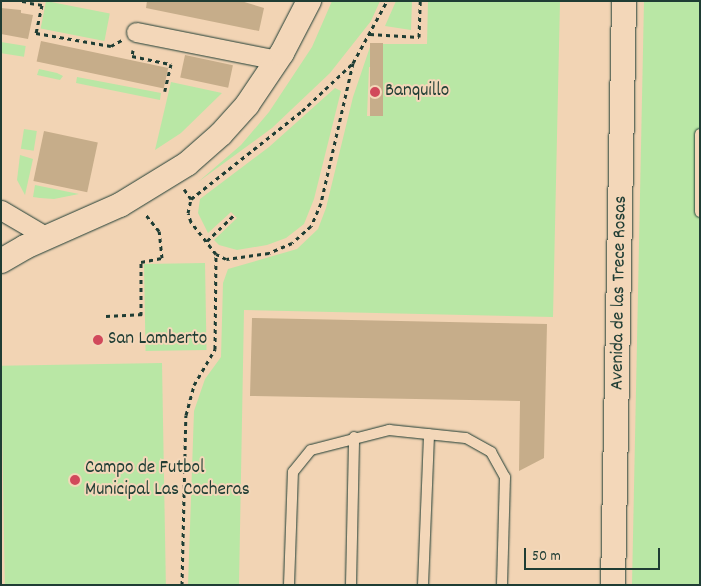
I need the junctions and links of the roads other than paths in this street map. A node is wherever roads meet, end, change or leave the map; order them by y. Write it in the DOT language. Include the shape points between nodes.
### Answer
graph roads {
  1 [pos="309,1"];
  2 [pos="624,1"];
  3 [pos="136,32"];
  4 [pos="278,60"];
  5 [pos="700,134"];
  6 [pos="1,210"];
  7 [pos="700,212"];
  8 [pos="47,237"];
  9 [pos="1,261"];
  10 [pos="429,434"];
  11 [pos="354,437"];
  12 [pos="613,583"];
  13 [pos="290,585"];
  14 [pos="350,585"];
  15 [pos="423,585"];
  16 [pos="502,585"];
  1 -- 4 [label="street"];
  2 -- 12 [label="street, Avenida de las Trece Rosas"];
  3 -- 4 [label="street"];
  4 -- 8 [label="street" via="247,105 221,134 172,174 131,199"];
  5 -- 7 [label="lane"];
  6 -- 8 [label="street"];
  8 -- 9 [label="street"];
  10 -- 11 [label="lane" via="389,430"];
  10 -- 15 [label="lane"];
  10 -- 16 [label="lane" via="466,438 491,452 505,477"];
  11 -- 13 [label="lane" via="311,450 293,472"];
  11 -- 14 [label="lane"];
}
